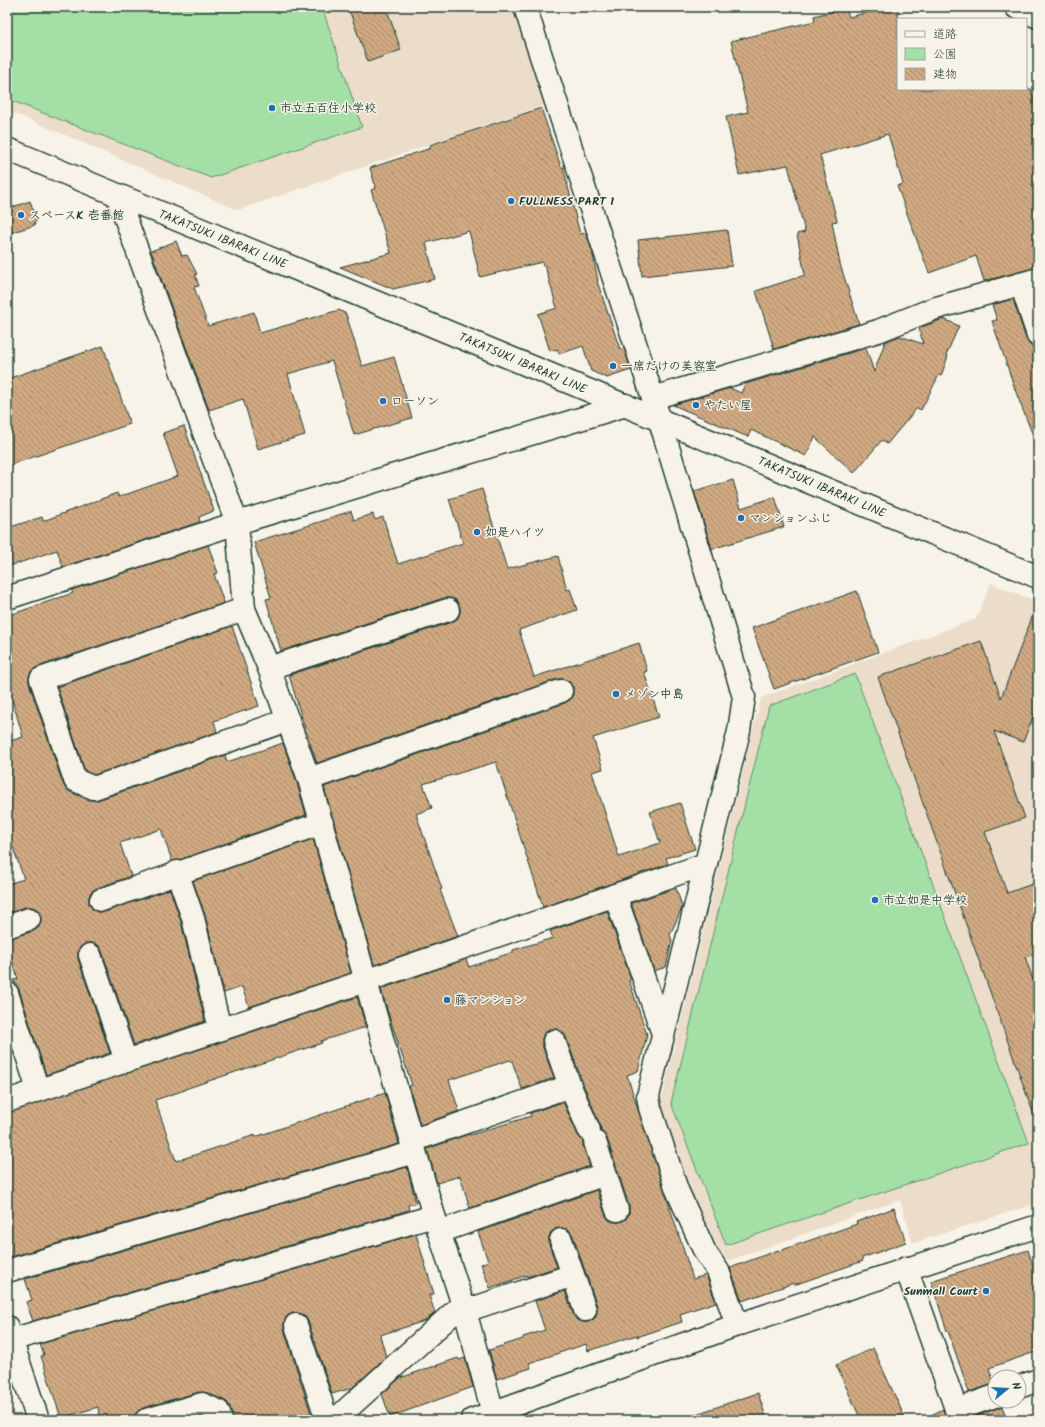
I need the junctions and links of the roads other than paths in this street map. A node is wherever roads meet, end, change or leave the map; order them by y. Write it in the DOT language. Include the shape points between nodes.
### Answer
graph roads {
  1 [pos="525,7"];
  2 [pos="1016,7"];
  3 [pos="1038,17"];
  4 [pos="7,149"];
  5 [pos="117,195"];
  6 [pos="1030,281"];
  7 [pos="1038,335"];
  8 [pos="653,398"];
  9 [pos="626,405"];
  10 [pos="659,419"];
  11 [pos="238,523"];
  12 [pos="1038,577"];
  13 [pos="7,598"];
  14 [pos="244,609"];
  15 [pos="448,610"];
  16 [pos="269,668"];
  17 [pos="561,691"];
  18 [pos="288,720"];
  19 [pos="309,779"];
  20 [pos="322,823"];
  21 [pos="706,864"];
  22 [pos="177,872"];
  23 [pos="615,895"];
  24 [pos="101,900"];
  25 [pos="29,919"];
  26 [pos="7,927"];
  27 [pos="90,956"];
  28 [pos="365,981"];
  29 [pos="7,993"];
  30 [pos="220,1029"];
  31 [pos="663,1034"];
  32 [pos="554,1041"];
  33 [pos="126,1061"];
  34 [pos="570,1086"];
  35 [pos="38,1090"];
  36 [pos="7,1101"];
  37 [pos="413,1146"];
  38 [pos="605,1174"];
  39 [pos="617,1210"];
  40 [pos="437,1224"];
  41 [pos="1038,1226"];
  42 [pos="561,1240"];
  43 [pos="906,1268"];
  44 [pos="7,1271"];
  45 [pos="573,1275"];
  46 [pos="464,1308"];
  47 [pos="585,1310"];
  48 [pos="296,1325"];
  49 [pos="737,1325"];
  50 [pos="9,1333"];
  51 [pos="1038,1380"];
  52 [pos="1027,1384"];
  53 [pos="987,1400"];
  54 [pos="958,1415"];
  55 [pos="494,1416"];
  56 [pos="38,1420"];
  57 [pos="146,1420"];
  58 [pos="221,1420"];
  59 [pos="327,1420"];
  60 [pos="335,1420"];
  61 [pos="472,1420"];
  1 -- 8 [label="street"];
  2 -- 3 [label="street"];
  4 -- 5 [label="street, TAKATSUKI IBARAKI LINE"];
  5 -- 9 [label="street, TAKATSUKI IBARAKI LINE"];
  5 -- 11 [label="street"];
  6 -- 7 [label="street"];
  6 -- 8 [label="street" via="933,309 878,331"];
  8 -- 10 [label="street"];
  9 -- 10 [label="street, TAKATSUKI IBARAKI LINE"];
  9 -- 11 [label="street"];
  10 -- 12 [label="street, TAKATSUKI IBARAKI LINE"];
  10 -- 21 [label="street" via="744,698 739,731"];
  11 -- 13 [label="street"];
  11 -- 14 [label="street"];
  14 -- 16 [label="street"];
  14 -- 18 [label="street" via="41,678 75,780 94,788"];
  15 -- 16 [label="street"];
  16 -- 18 [label="street"];
  17 -- 19 [label="street"];
  18 -- 19 [label="street"];
  19 -- 20 [label="street"];
  20 -- 22 [label="street"];
  20 -- 28 [label="street"];
  21 -- 23 [label="street"];
  21 -- 31 [label="street"];
  22 -- 24 [label="street"];
  22 -- 30 [label="street" via="193,918"];
  23 -- 28 [label="street"];
  23 -- 31 [label="street"];
  25 -- 26 [label="street"];
  27 -- 33 [label="street"];
  28 -- 30 [label="street"];
  28 -- 37 [label="street"];
  29 -- 35 [label="street"];
  30 -- 33 [label="street"];
  31 -- 49 [label="street" via="648,1096 650,1108 677,1190 705,1252 718,1271"];
  32 -- 34 [label="street"];
  33 -- 35 [label="street"];
  34 -- 37 [label="street"];
  34 -- 38 [label="street"];
  35 -- 36 [label="street"];
  37 -- 40 [label="street"];
  37 -- 44 [label="street"];
  38 -- 39 [label="street"];
  38 -- 40 [label="street"];
  40 -- 46 [label="street"];
  40 -- 50 [label="street"];
  41 -- 43 [label="street"];
  42 -- 45 [label="street"];
  43 -- 49 [label="street"];
  43 -- 54 [label="street"];
  45 -- 46 [label="street"];
  45 -- 47 [label="street"];
  46 -- 55 [label="street"];
  46 -- 60 [label="street"];
  48 -- 59 [label="street"];
  49 -- 55 [label="street"];
  50 -- 56 [label="street"];
  51 -- 52 [label="street"];
  53 -- 54 [label="street"];
  55 -- 61 [label="street"];
  57 -- 58 [label="street" via="202,1404 218,1411"];
}
